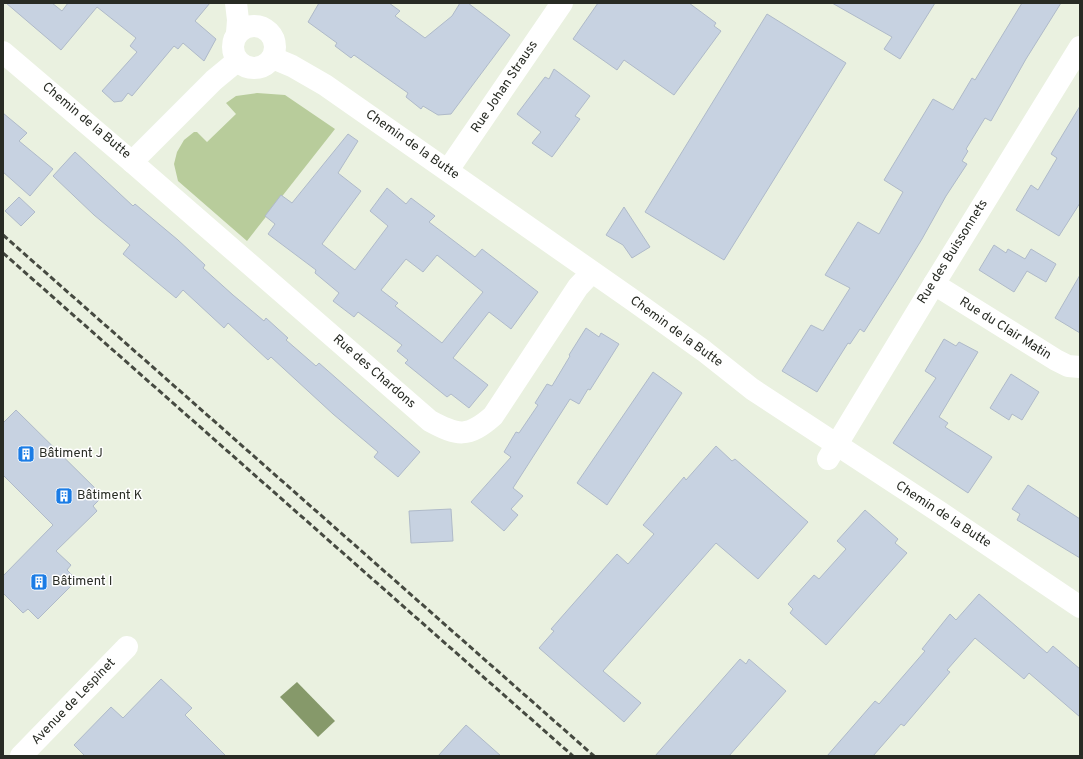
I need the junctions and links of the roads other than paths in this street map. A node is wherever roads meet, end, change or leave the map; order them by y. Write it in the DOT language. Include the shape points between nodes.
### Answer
graph roads {
  1 [pos="236,3"];
  2 [pos="249,3"];
  3 [pos="562,3"];
  4 [pos="263,28"];
  5 [pos="237,33"];
  6 [pos="1080,47"];
  7 [pos="3,52"];
  8 [pos="272,58"];
  9 [pos="237,61"];
  10 [pos="132,162"];
  11 [pos="448,170"];
  12 [pos="592,272"];
  13 [pos="934,284"];
  14 [pos="1080,367"];
  15 [pos="832,452"];
  16 [pos="1080,607"];
  17 [pos="127,647"];
  18 [pos="21,756"];
  1 -- 5 [label="street"];
  2 -- 4 [label="street"];
  3 -- 11 [label="street, Rue Johan Strauss"];
  4 -- 5 [label="street" via="249,27"];
  4 -- 8 [label="street" via="270,33 274,41 275,50"];
  5 -- 9 [label="street" via="232,47"];
  6 -- 13 [label="street, Rue des Buissonnets"];
  7 -- 10 [label="street, Chemin de la Butte"];
  8 -- 9 [label="street" via="265,66 255,69 245,67"];
  8 -- 11 [label="street, Chemin de la Butte" via="325,84"];
  9 -- 10 [label="street, Chemin de la Butte" via="214,80"];
  10 -- 12 [label="street, Rue des Chardons" via="430,421 446,430 462,433 480,428 493,416 578,287"];
  11 -- 12 [label="street, Chemin de la Butte"];
  12 -- 15 [label="street, Chemin de la Butte" via="704,351"];
  13 -- 14 [label="street, Rue du Clair Matin" via="1056,360 1068,366"];
  13 -- 15 [label="street, Rue des Buissonnets"];
  15 -- 16 [label="street, Chemin de la Butte" via="941,513"];
  17 -- 18 [label="street, Avenue de Lespinet"];
}
